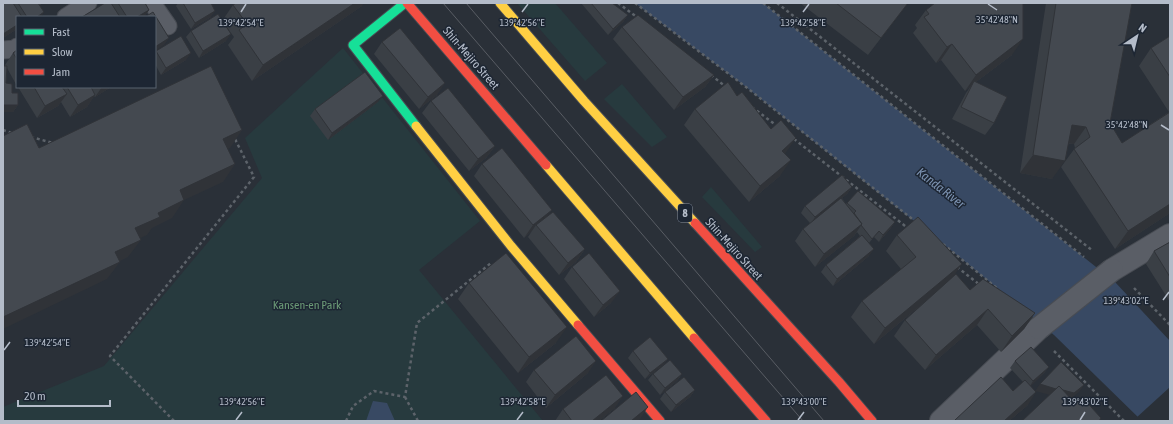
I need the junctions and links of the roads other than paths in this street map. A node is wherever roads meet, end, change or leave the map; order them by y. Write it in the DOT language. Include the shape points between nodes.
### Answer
graph roads {
  1 [pos="88,3"];
  2 [pos="152,3"];
  3 [pos="406,3"];
  4 [pos="500,3"];
  5 [pos="68,16"];
  6 [pos="168,26"];
  7 [pos="16,48"];
  8 [pos="3,50"];
  9 [pos="1170,235"];
  10 [pos="660,421"];
  11 [pos="766,421"];
  12 [pos="872,421"];
  13 [pos="941,421"];
  1 -- 5 [label="lane"];
  2 -- 6 [label="lane"];
  3 -- 10 [label="main road" via="353,45 511,246"];
  3 -- 11 [label="main road, Shin-Mejiro Street"];
  4 -- 12 [label="main road, Shin-Mejiro Street / 8" via="584,101"];
  7 -- 8 [label="lane"];
  9 -- 13 [label="street, bridge" via="1112,270 1037,330"];
}
